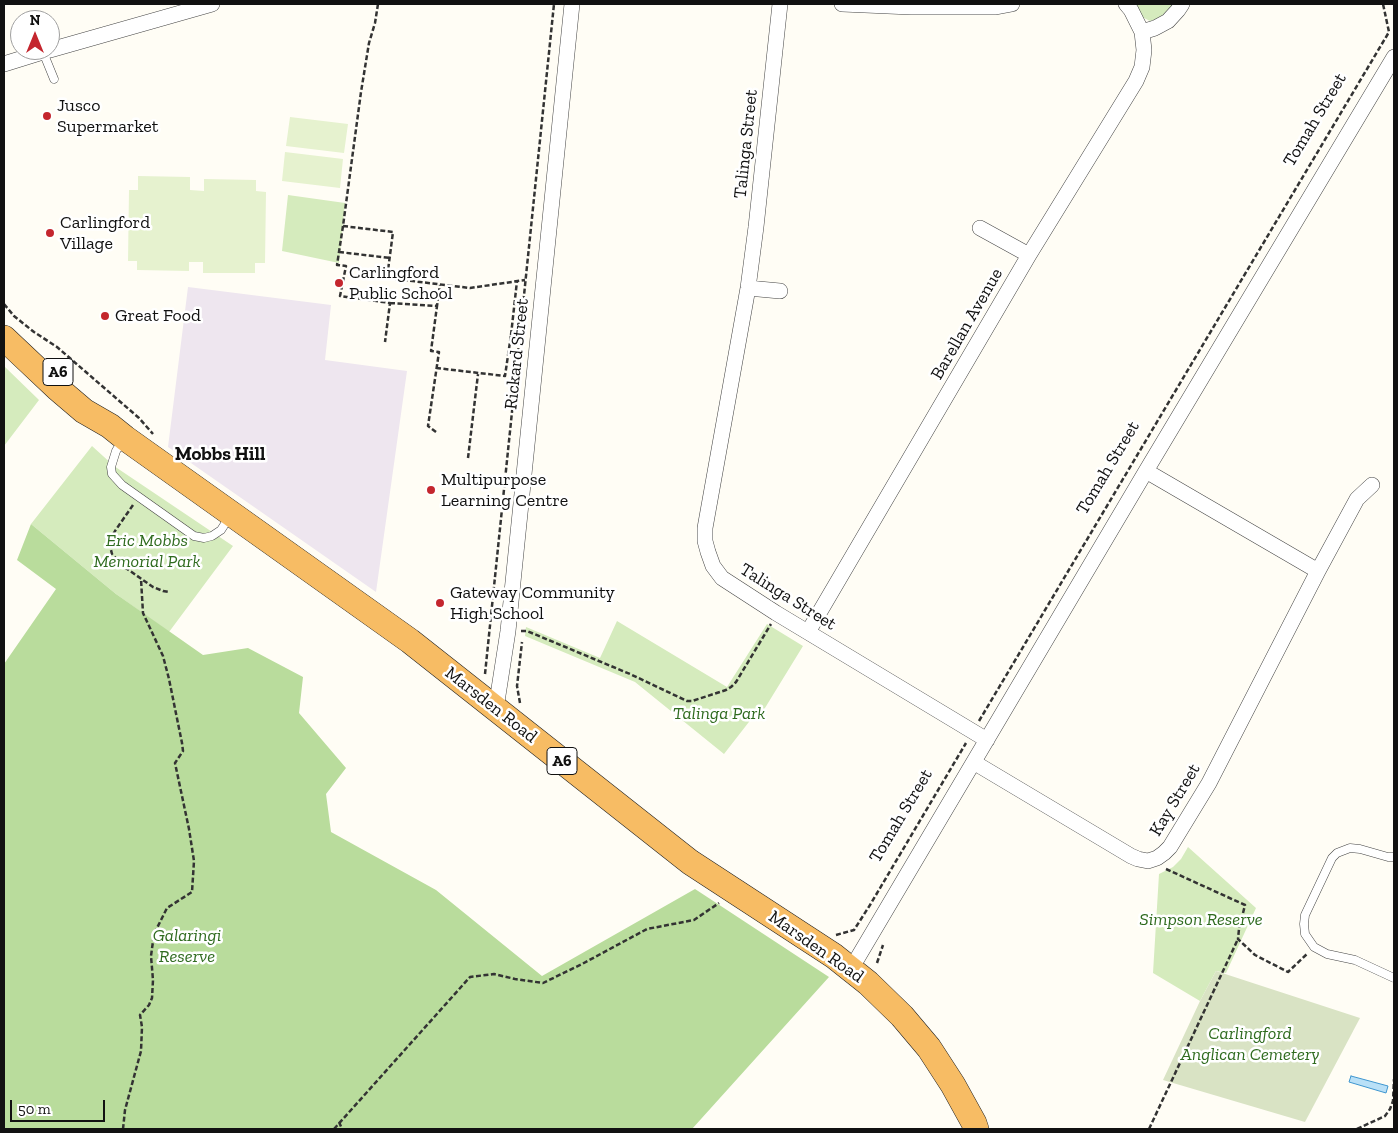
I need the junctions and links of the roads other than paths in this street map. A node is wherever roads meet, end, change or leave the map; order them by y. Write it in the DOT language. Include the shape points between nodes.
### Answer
graph roads {
  1 [pos="212,4"];
  2 [pos="572,4"];
  3 [pos="780,4"];
  4 [pos="842,4"];
  5 [pos="1012,4"];
  6 [pos="1126,4"];
  7 [pos="1182,4"];
  8 [pos="1142,32"];
  9 [pos="60,47"];
  10 [pos="1394,57"];
  11 [pos="49,60"];
  12 [pos="54,79"];
  13 [pos="980,228"];
  14 [pos="1029,255"];
  15 [pos="748,288"];
  16 [pos="780,291"];
  17 [pos="4,320"];
  18 [pos="4,338"];
  19 [pos="117,432"];
  20 [pos="1146,472"];
  21 [pos="1372,485"];
  22 [pos="231,514"];
  23 [pos="1318,572"];
  24 [pos="808,632"];
  25 [pos="507,705"];
  26 [pos="987,740"];
  27 [pos="974,763"];
  28 [pos="1394,857"];
  29 [pos="852,969"];
  30 [pos="1394,978"];
  31 [pos="976,1129"];
  1 -- 9 [label="street"];
  2 -- 25 [label="street, Rickard Street" via="508,631"];
  3 -- 15 [label="street, Talinga Street"];
  4 -- 5 [label="street" via="911,7"];
  6 -- 8 [label="street, Barellan Avenue"];
  7 -- 8 [label="street" via="1168,21"];
  8 -- 14 [label="street, Barellan Avenue" via="1142,67 1136,81"];
  10 -- 20 [label="street, Tomah Street"];
  11 -- 12 [label="lane"];
  13 -- 14 [label="street"];
  14 -- 24 [label="street, Barellan Avenue"];
  15 -- 16 [label="street"];
  15 -- 24 [label="street, Talinga Street" via="708,508 705,541 713,566 722,578"];
  17 -- 19 [label="highway, Marsden Road / A6" via="93,404"];
  18 -- 19 [label="highway, Marsden Road / A6" via="84,411"];
  19 -- 22 [label="highway, Marsden Road / A6"];
  19 -- 22 [label="lane" via="116,451 110,467 112,474 138,497 194,536 204,538 221,530"];
  20 -- 23 [label="street"];
  20 -- 26 [label="street, Tomah Street"];
  21 -- 23 [label="street, Kay Street" via="1357,499"];
  22 -- 25 [label="highway, Marsden Road / A6"];
  23 -- 27 [label="street, Kay Street" via="1209,783 1170,847 1157,858 1148,861 1131,856"];
  24 -- 26 [label="street, Talinga Street"];
  25 -- 29 [label="highway, Marsden Road / A6" via="690,862"];
  26 -- 27 [label="street, Tomah Street"];
  27 -- 29 [label="street, Tomah Street"];
  28 -- 30 [label="lane" via="1350,848 1337,853 1305,915 1304,924 1305,934 1314,947 1327,954 1355,960"];
  29 -- 31 [label="highway, Marsden Road / A6" via="886,999 929,1048"];
}
